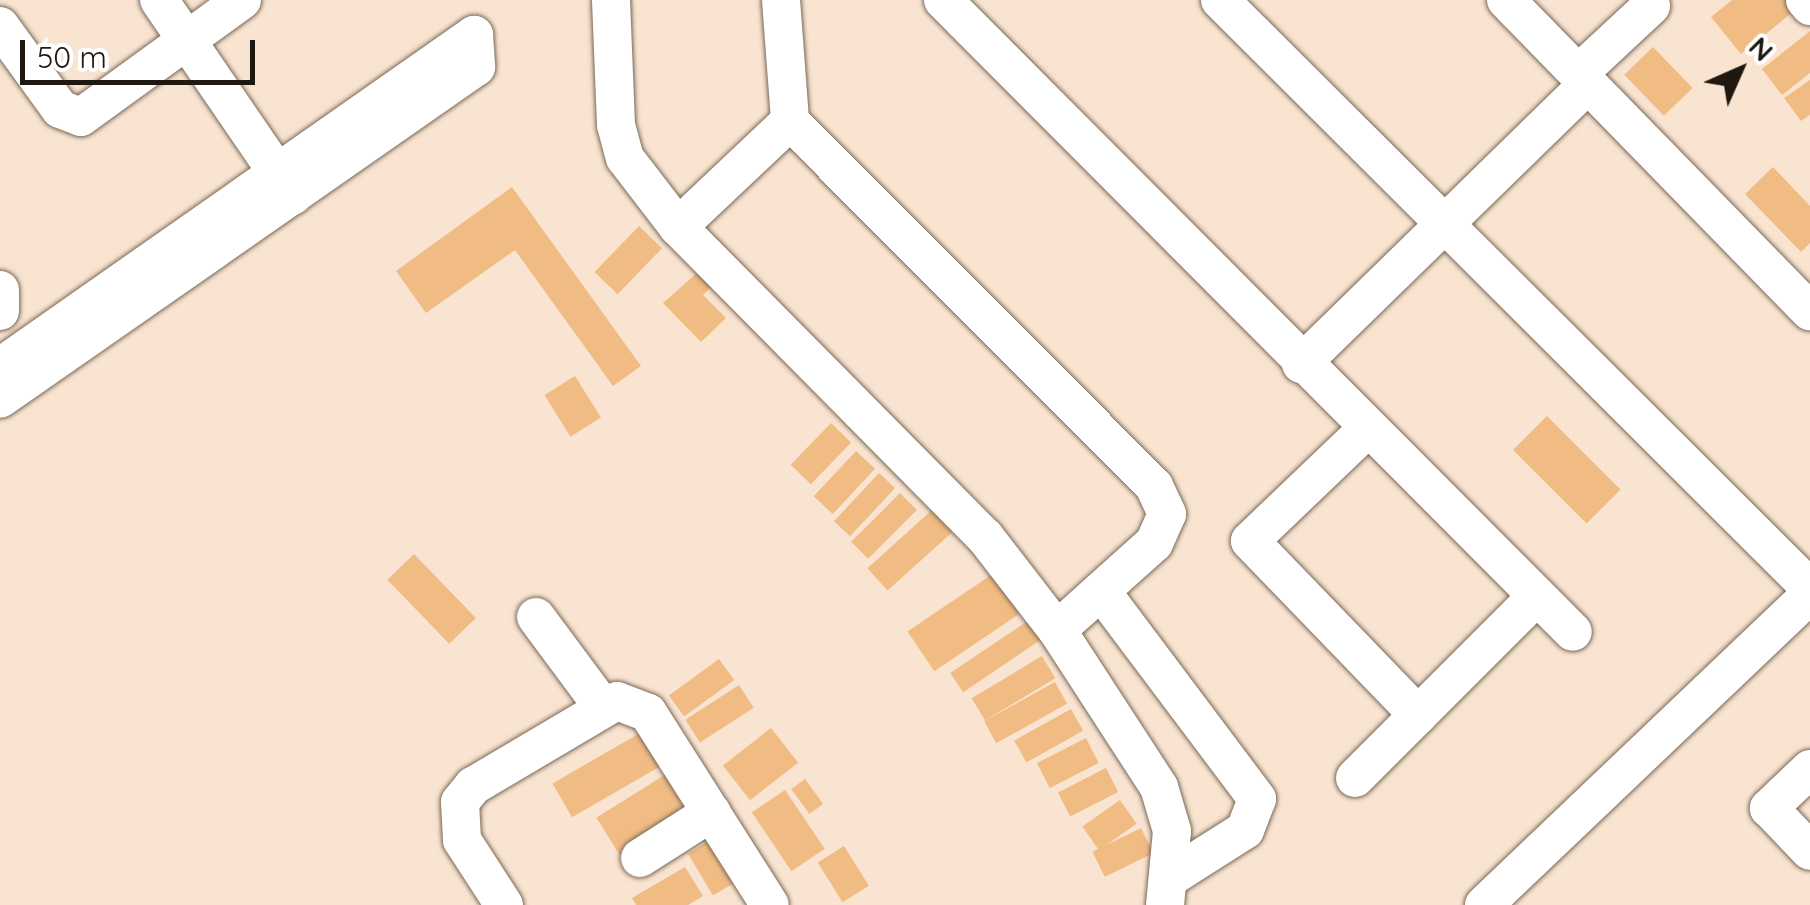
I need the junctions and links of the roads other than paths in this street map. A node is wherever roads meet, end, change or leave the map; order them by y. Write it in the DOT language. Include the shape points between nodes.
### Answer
graph roads {
  1 [pos="159,0"];
  2 [pos="242,0"];
  3 [pos="611,0"];
  4 [pos="781,0"];
  5 [pos="943,0"];
  6 [pos="1220,0"];
  7 [pos="1506,0"];
  8 [pos="1805,0"];
  9 [pos="1650,6"];
  10 [pos="1810,6"];
  11 [pos="470,17"];
  12 [pos="0,26"];
  13 [pos="186,39"];
  14 [pos="1583,79"];
  15 [pos="790,121"];
  16 [pos="287,187"];
  17 [pos="1445,224"];
  18 [pos="678,228"];
  19 [pos="0,290"];
  20 [pos="0,311"];
  21 [pos="1810,312"];
  22 [pos="44,353"];
  23 [pos="1300,364"];
  24 [pos="0,367"];
  25 [pos="0,400"];
  26 [pos="1366,429"];
  27 [pos="1102,591"];
  28 [pos="1810,591"];
  29 [pos="1537,596"];
  30 [pos="536,617"];
  31 [pos="1057,630"];
  32 [pos="1573,632"];
  33 [pos="602,706"];
  34 [pos="1418,715"];
  35 [pos="1810,769"];
  36 [pos="1355,778"];
  37 [pos="712,812"];
  38 [pos="1810,851"];
  39 [pos="640,858"];
  40 [pos="1168,891"];
  41 [pos="504,905"];
  42 [pos="770,905"];
  43 [pos="1484,905"];
  1 -- 13 [label="street"];
  2 -- 13 [label="street"];
  3 -- 18 [label="street" via="616,125 624,158"];
  4 -- 15 [label="street"];
  5 -- 23 [label="street"];
  6 -- 17 [label="street"];
  7 -- 14 [label="street"];
  8 -- 10 [label="street"];
  9 -- 14 [label="street"];
  11 -- 16 [label="street" via="476,66"];
  12 -- 13 [label="street" via="70,117 81,117"];
  13 -- 16 [label="street"];
  14 -- 17 [label="street"];
  14 -- 21 [label="street"];
  15 -- 18 [label="street"];
  15 -- 27 [label="street" via="1154,486 1167,514 1154,543"];
  16 -- 22 [label="street"];
  17 -- 23 [label="street"];
  17 -- 28 [label="street"];
  18 -- 31 [label="street" via="985,536"];
  19 -- 20 [label="street"];
  22 -- 24 [label="street"];
  22 -- 25 [label="street"];
  23 -- 26 [label="street"];
  26 -- 29 [label="street"];
  26 -- 34 [label="street" via="1250,541"];
  27 -- 31 [label="street"];
  27 -- 40 [label="street" via="1257,799 1245,830"];
  28 -- 43 [label="street"];
  29 -- 32 [label="street"];
  29 -- 34 [label="street"];
  30 -- 33 [label="street"];
  31 -- 40 [label="street" via="1159,786 1172,831"];
  33 -- 37 [label="street" via="633,703 648,713"];
  33 -- 41 [label="street" via="474,786 460,802 462,840"];
  34 -- 36 [label="street"];
  35 -- 38 [label="street" via="1769,808"];
  37 -- 39 [label="street"];
  37 -- 42 [label="street"];
}
